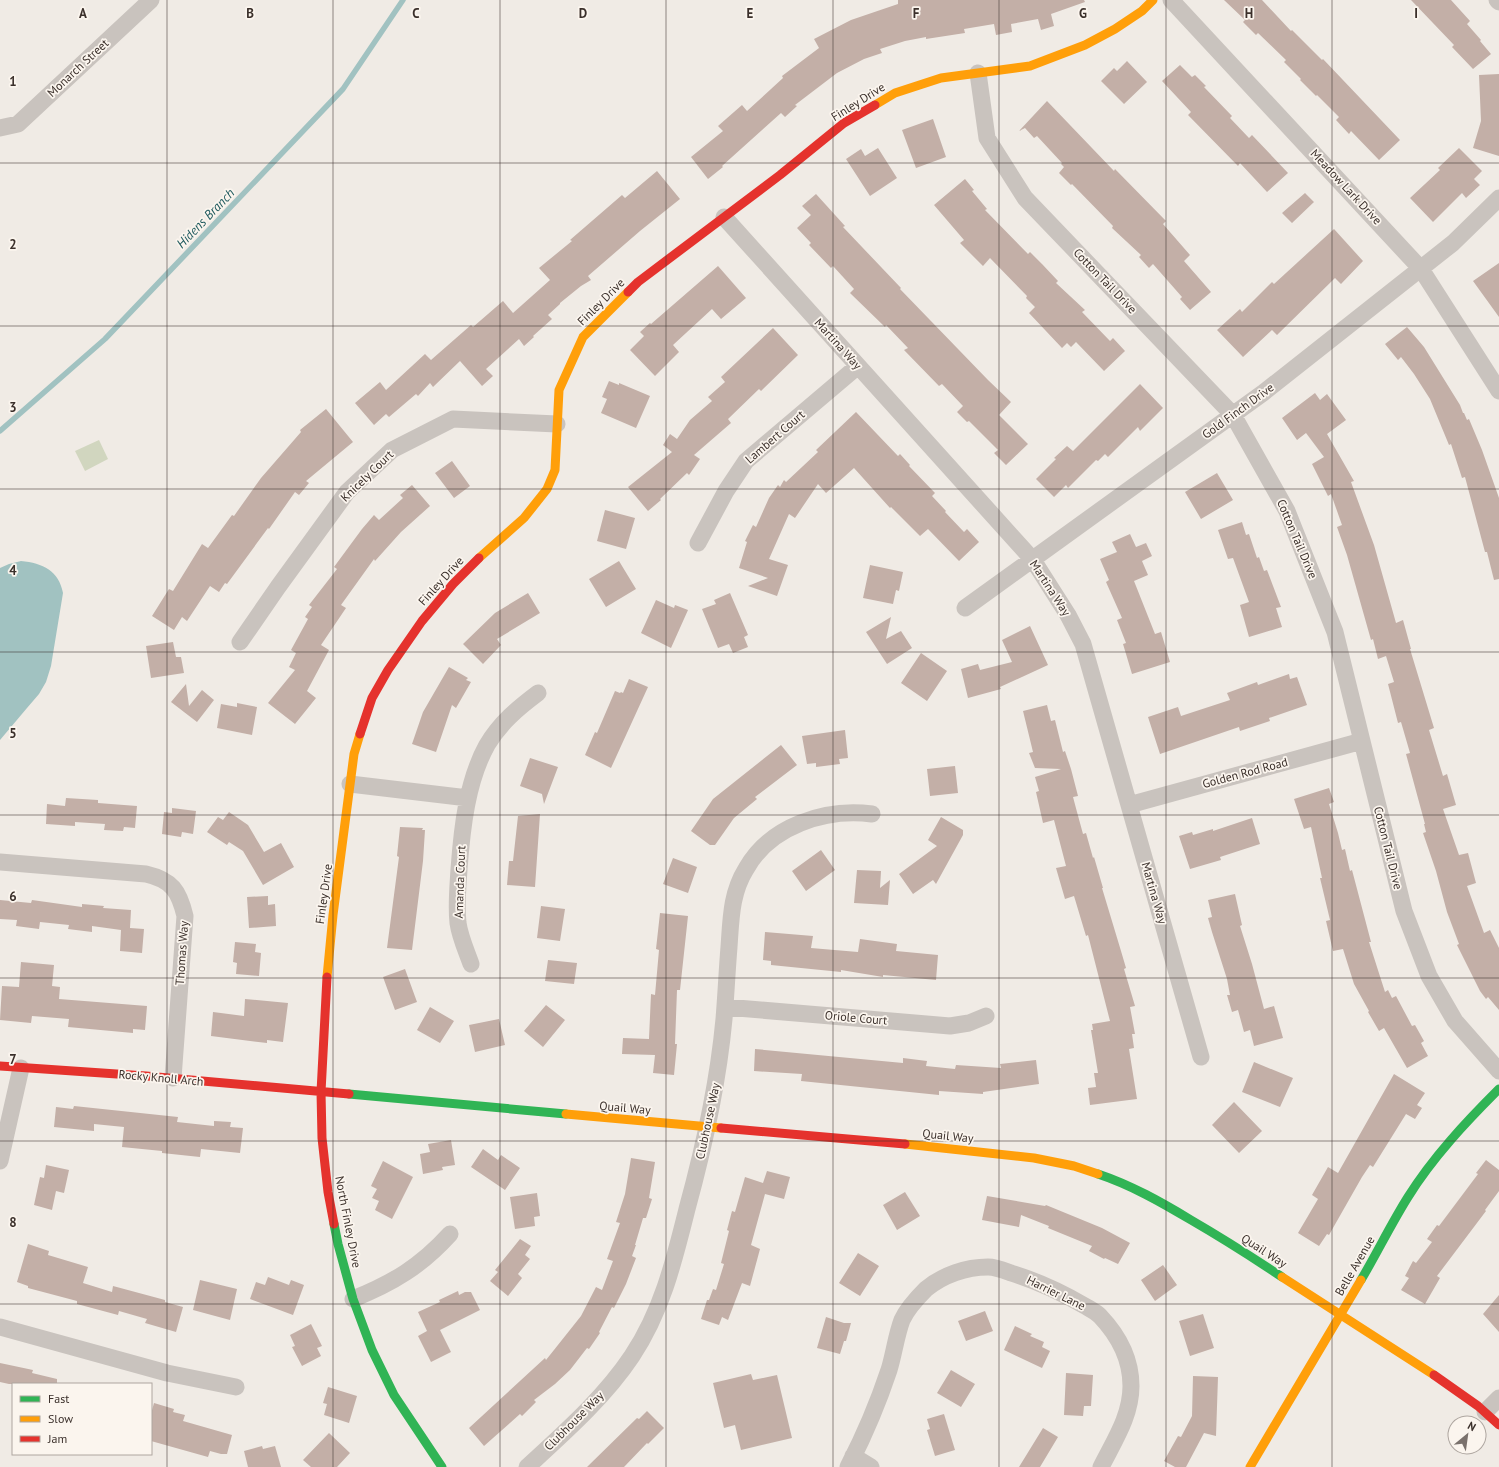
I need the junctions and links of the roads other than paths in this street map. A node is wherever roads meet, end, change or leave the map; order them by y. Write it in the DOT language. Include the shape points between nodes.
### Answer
graph roads {
  1 [pos="151,0"];
  2 [pos="1152,0"];
  3 [pos="1171,0"];
  4 [pos="978,73"];
  5 [pos="0,128"];
  6 [pos="1499,198"];
  7 [pos="724,217"];
  8 [pos="1421,269"];
  9 [pos="858,366"];
  10 [pos="1499,391"];
  11 [pos="1233,415"];
  12 [pos="557,424"];
  13 [pos="698,543"];
  14 [pos="1033,560"];
  15 [pos="965,608"];
  16 [pos="240,642"];
  17 [pos="538,693"];
  18 [pos="1362,741"];
  19 [pos="350,784"];
  20 [pos="468,798"];
  21 [pos="1129,805"];
  22 [pos="872,814"];
  23 [pos="0,862"];
  24 [pos="329,958"];
  25 [pos="471,964"];
  26 [pos="725,1007"];
  27 [pos="986,1016"];
  28 [pos="1201,1057"];
  29 [pos="0,1066"];
  30 [pos="21,1068"];
  31 [pos="1499,1071"];
  32 [pos="173,1078"];
  33 [pos="1499,1089"];
  34 [pos="321,1092"];
  35 [pos="708,1127"];
  36 [pos="0,1161"];
  37 [pos="450,1234"];
  38 [pos="353,1299"];
  39 [pos="1341,1316"];
  40 [pos="0,1328"];
  41 [pos="236,1387"];
  42 [pos="1499,1398"];
  43 [pos="1485,1412"];
  44 [pos="1499,1425"];
  45 [pos="850,1462"];
  46 [pos="442,1467"];
  47 [pos="527,1467"];
  48 [pos="871,1467"];
  49 [pos="1100,1467"];
  50 [pos="1250,1467"];
  1 -- 5 [label="street, Monarch Street" via="18,124"];
  2 -- 4 [label="street, Finley Drive" via="1142,11 1116,29 1085,45 1030,66"];
  3 -- 8 [label="street, Meadow Lark Drive"];
  4 -- 7 [label="street, Finley Drive" via="940,78 895,93 844,123"];
  4 -- 11 [label="street, Cotton Tail Drive" via="987,138 1026,198"];
  6 -- 8 [label="street, Gold Finch Drive" via="1453,244"];
  7 -- 9 [label="street, Martina Way"];
  7 -- 12 [label="street, Finley Drive" via="638,282 583,337 559,390"];
  8 -- 10 [label="street, Meadow Lark Drive"];
  8 -- 11 [label="street, Gold Finch Drive"];
  9 -- 13 [label="street, Lambert Court" via="746,461 726,491"];
  9 -- 14 [label="street, Martina Way"];
  11 -- 14 [label="street, Gold Finch Drive"];
  11 -- 18 [label="street, Cotton Tail Drive" via="1287,511 1332,625"];
  12 -- 16 [label="street, Knicely Court" via="453,418 392,450 347,492"];
  12 -- 19 [label="street, Finley Drive" via="555,470 547,489 524,518 453,584 422,621 388,670 372,698 363,723 354,754"];
  14 -- 15 [label="street, Gold Finch Drive"];
  14 -- 21 [label="street, Martina Way" via="1083,644"];
  17 -- 20 [label="street, Amanda Court" via="501,725 487,745"];
  18 -- 21 [label="street, Golden Rod Road"];
  18 -- 31 [label="street, Cotton Tail Drive" via="1404,910 1429,976 1455,1021"];
  19 -- 20 [label="street"];
  19 -- 24 [label="street, Finley Drive"];
  20 -- 25 [label="street, Amanda Court" via="462,832 457,900 458,924"];
  21 -- 28 [label="street, Martina Way"];
  22 -- 26 [label="street, Clubhouse Way" via="839,813 794,826 775,837 759,851 746,868 731,907"];
  23 -- 32 [label="street, Thomas Way" via="146,874 156,876 174,889 181,900 185,916"];
  24 -- 34 [label="street, North Finley Drive"];
  26 -- 27 [label="street, Oriole Court" via="950,1026 969,1023"];
  26 -- 35 [label="street, Clubhouse Way" via="718,1071"];
  29 -- 30 [label="street, Rocky Knoll Arch"];
  30 -- 32 [label="street, Rocky Knoll Arch"];
  30 -- 36 [label="street"];
  32 -- 34 [label="street, Rocky Knoll Arch"];
  33 -- 39 [label="street, Belle Avenue" via="1438,1155 1412,1191"];
  34 -- 35 [label="street, Quail Way"];
  34 -- 38 [label="street, North Finley Drive" via="322,1138 328,1192 338,1244"];
  35 -- 39 [label="street, Quail Way" via="936,1147 1034,1158 1074,1166 1113,1179 1150,1196 1236,1247"];
  35 -- 47 [label="street, Clubhouse Way" via="670,1277 646,1334 611,1384"];
  37 -- 38 [label="street" via="438,1248 411,1270 381,1288"];
  38 -- 46 [label="street, North Finley Drive" via="372,1350 394,1395"];
  39 -- 43 [label="street, Quail Way" via="1450,1385"];
  39 -- 50 [label="street, Belle Avenue"];
  40 -- 41 [label="street" via="167,1373"];
  42 -- 43 [label="street"];
  43 -- 44 [label="street, Quail Way"];
  45 -- 48 [label="street"];
  45 -- 49 [label="street, Harrier Lane" via="872,1416 902,1320 913,1303 927,1289 944,1278 962,1270 986,1267 1035,1280 1099,1314 1122,1347 1128,1362 1131,1386 1129,1406 1126,1418"];
}
